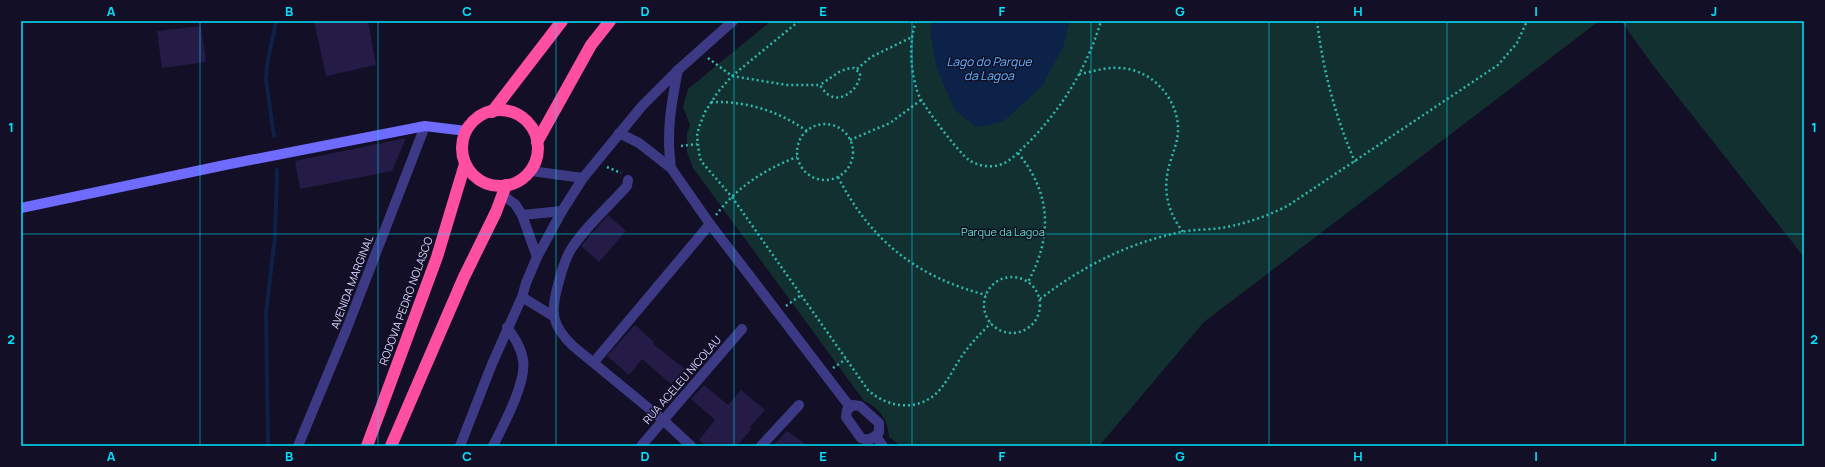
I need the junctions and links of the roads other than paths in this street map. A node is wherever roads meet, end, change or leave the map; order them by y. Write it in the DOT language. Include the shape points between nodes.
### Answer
graph roads {
  1 [pos="562,21"];
  2 [pos="610,21"];
  3 [pos="733,21"];
  4 [pos="678,70"];
  5 [pos="492,112"];
  6 [pos="425,126"];
  7 [pos="466,131"];
  8 [pos="618,134"];
  9 [pos="537,142"];
  10 [pos="465,164"];
  11 [pos="671,168"];
  12 [pos="531,171"];
  13 [pos="582,178"];
  14 [pos="628,180"];
  15 [pos="504,190"];
  16 [pos="21,208"];
  17 [pos="562,211"];
  18 [pos="522,215"];
  19 [pos="710,224"];
  20 [pos="538,257"];
  21 [pos="522,297"];
  22 [pos="553,316"];
  23 [pos="507,327"];
  24 [pos="742,329"];
  25 [pos="594,362"];
  26 [pos="798,405"];
  27 [pos="850,407"];
  28 [pos="663,420"];
  29 [pos="876,436"];
  30 [pos="298,446"];
  31 [pos="367,446"];
  32 [pos="391,446"];
  33 [pos="460,446"];
  34 [pos="493,446"];
  35 [pos="641,446"];
  36 [pos="691,446"];
  37 [pos="761,446"];
  38 [pos="883,446"];
  1 -- 5 [label="highway"];
  2 -- 9 [label="highway" via="591,45"];
  3 -- 4 [label="street"];
  4 -- 8 [label="street"];
  4 -- 11 [label="street" via="668,130"];
  5 -- 7 [label="highway" via="484,112"];
  5 -- 9 [label="highway" via="504,110 523,117 536,132"];
  6 -- 7 [label="street"];
  6 -- 16 [label="street"];
  6 -- 30 [label="street, AVENIDA MARGINAL" via="347,328"];
  7 -- 10 [label="highway" via="461,144"];
  8 -- 11 [label="street" via="639,143"];
  8 -- 13 [label="street"];
  9 -- 12 [label="highway" via="538,152"];
  10 -- 15 [label="highway" via="477,179"];
  10 -- 31 [label="highway, RODOVIA PEDRO NOLASCO" via="437,257"];
  11 -- 19 [label="street"];
  12 -- 13 [label="street"];
  12 -- 15 [label="highway"];
  13 -- 17 [label="street"];
  14 -- 22 [label="street" via="627,186 570,251 563,267"];
  15 -- 18 [label="street"];
  15 -- 32 [label="highway"];
  17 -- 18 [label="street"];
  17 -- 20 [label="street"];
  18 -- 20 [label="street"];
  19 -- 25 [label="street"];
  19 -- 27 [label="street"];
  20 -- 21 [label="street"];
  21 -- 22 [label="street"];
  21 -- 23 [label="street"];
  22 -- 25 [label="street" via="563,336"];
  23 -- 33 [label="street"];
  23 -- 34 [label="street" via="520,349 522,374"];
  24 -- 28 [label="street, RUA ACELEU NICOLAU"];
  25 -- 28 [label="street"];
  26 -- 37 [label="street"];
  27 -- 29 [label="street" via="860,406 879,423 880,428"];
  27 -- 29 [label="street" via="846,417 861,438 869,440"];
  28 -- 35 [label="street, RUA ACELEU NICOLAU"];
  28 -- 36 [label="street"];
  29 -- 38 [label="street"];
}
